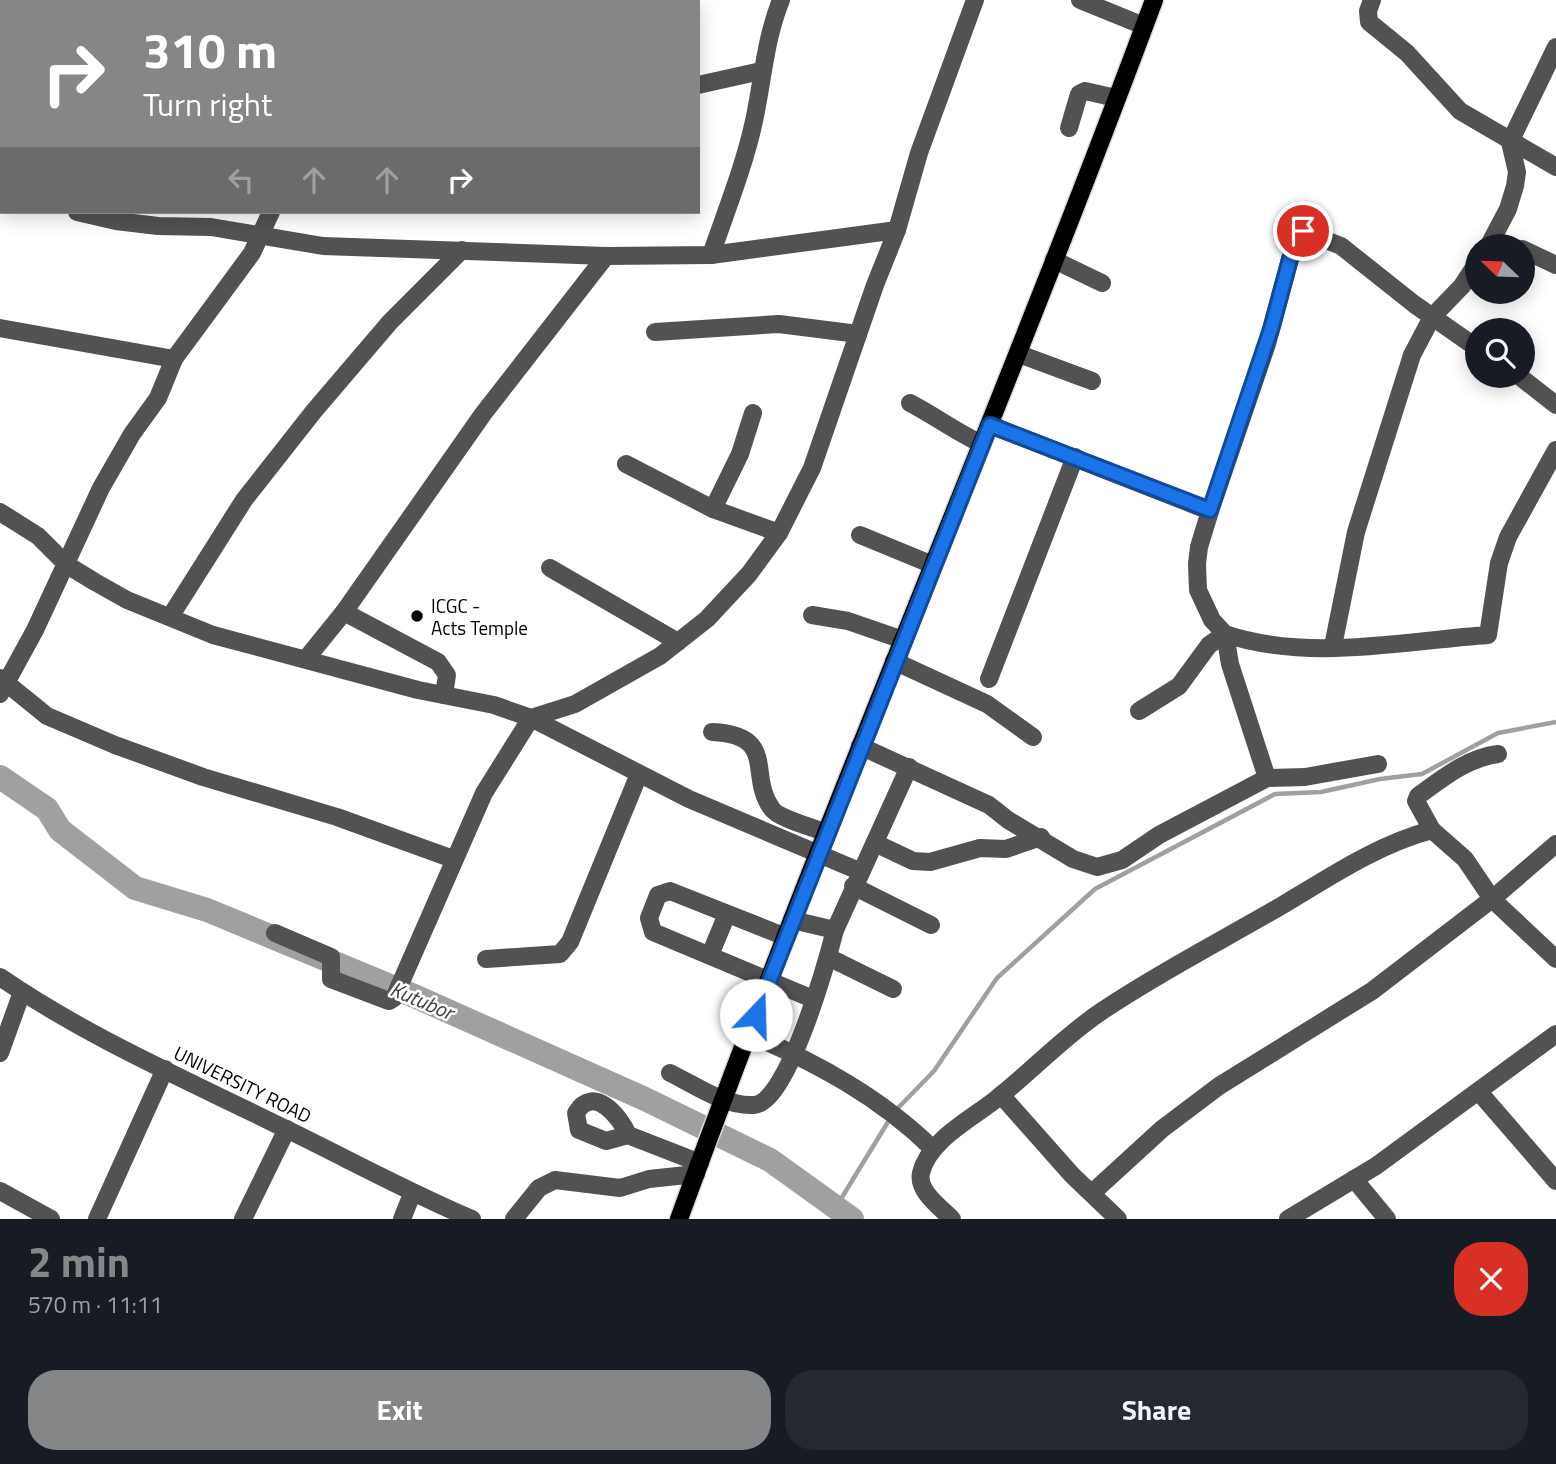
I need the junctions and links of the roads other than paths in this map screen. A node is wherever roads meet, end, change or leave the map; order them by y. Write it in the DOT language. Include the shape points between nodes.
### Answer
graph roads {
  1 [pos="781,0"];
  2 [pos="975,0"];
  3 [pos="1080,0"];
  4 [pos="1154,0"];
  5 [pos="1372,0"];
  6 [pos="1144,26"];
  7 [pos="1556,47"];
  8 [pos="761,71"];
  9 [pos="700,85"];
  10 [pos="1116,98"];
  11 [pos="1069,128"];
  12 [pos="1510,142"];
  13 [pos="1556,167"];
  14 [pos="86,214"];
  15 [pos="270,214"];
  16 [pos="897,230"];
  17 [pos="1495,234"];
  18 [pos="262,236"];
  19 [pos="462,250"];
  20 [pos="711,255"];
  21 [pos="1535,255"];
  22 [pos="606,256"];
  23 [pos="1054,260"];
  24 [pos="1556,265"];
  25 [pos="1465,281"];
  26 [pos="1102,284"];
  27 [pos="1432,317"];
  28 [pos="0,328"];
  29 [pos="655,331"];
  30 [pos="858,334"];
  31 [pos="1465,340"];
  32 [pos="1019,354"];
  33 [pos="174,359"];
  34 [pos="1092,381"];
  35 [pos="1534,388"];
  36 [pos="910,403"];
  37 [pos="1556,405"];
  38 [pos="753,414"];
  39 [pos="990,425"];
  40 [pos="982,444"];
  41 [pos="1556,450"];
  42 [pos="1074,457"];
  43 [pos="626,464"];
  44 [pos="713,509"];
  45 [pos="1210,510"];
  46 [pos="0,512"];
  47 [pos="779,533"];
  48 [pos="860,535"];
  49 [pos="67,565"];
  50 [pos="933,565"];
  51 [pos="550,568"];
  52 [pos="344,612"];
  53 [pos="812,615"];
  54 [pos="170,617"];
  55 [pos="1226,634"];
  56 [pos="903,640"];
  57 [pos="678,642"];
  58 [pos="1333,646"];
  59 [pos="306,659"];
  60 [pos="894,661"];
  61 [pos="989,679"];
  62 [pos="2,685"];
  63 [pos="444,695"];
  64 [pos="1139,711"];
  65 [pos="531,718"];
  66 [pos="712,732"];
  67 [pos="1033,737"];
  68 [pos="860,746"];
  69 [pos="1498,754"];
  70 [pos="1378,764"];
  71 [pos="909,767"];
  72 [pos="639,774"];
  73 [pos="1267,778"];
  74 [pos="1432,830"];
  75 [pos="827,833"];
  76 [pos="1041,837"];
  77 [pos="875,843"];
  78 [pos="1556,844"];
  79 [pos="818,856"];
  80 [pos="453,859"];
  81 [pos="856,878"];
  82 [pos="1492,899"];
  83 [pos="727,914"];
  84 [pos="931,925"];
  85 [pos="789,928"];
  86 [pos="835,930"];
  87 [pos="275,933"];
  88 [pos="710,955"];
  89 [pos="828,957"];
  90 [pos="486,959"];
  91 [pos="1556,959"];
  92 [pos="0,977"];
  93 [pos="769,979"];
  94 [pos="893,989"];
  95 [pos="22,992"];
  96 [pos="813,999"];
  97 [pos="749,1034"];
  98 [pos="1556,1034"];
  99 [pos="0,1053"];
  100 [pos="794,1053"];
  101 [pos="165,1069"];
  102 [pos="670,1073"];
  103 [pos="1479,1092"];
  104 [pos="1001,1096"];
  105 [pos="724,1100"];
  106 [pos="287,1129"];
  107 [pos="628,1135"];
  108 [pos="933,1149"];
  109 [pos="701,1161"];
  110 [pos="1354,1179"];
  111 [pos="1556,1181"];
  112 [pos="0,1191"];
  113 [pos="1092,1193"];
  114 [pos="412,1194"];
  115 [pos="51,1219"];
  116 [pos="97,1219"];
  117 [pos="243,1219"];
  118 [pos="402,1219"];
  119 [pos="472,1219"];
  120 [pos="514,1219"];
  121 [pos="680,1219"];
  122 [pos="952,1219"];
  123 [pos="1118,1219"];
  124 [pos="1288,1219"];
  125 [pos="1387,1219"];
  1 -- 8 [label="street" via="769,29"];
  2 -- 16 [label="street" via="919,153"];
  3 -- 6 [label="street"];
  4 -- 6 [label="main road"];
  5 -- 12 [label="street" via="1369,22 1407,54 1460,111"];
  6 -- 10 [label="main road"];
  7 -- 12 [label="street"];
  8 -- 9 [label="street"];
  8 -- 20 [label="street" via="743,161"];
  10 -- 11 [label="street" via="1085,91 1079,94"];
  10 -- 23 [label="main road"];
  12 -- 13 [label="street"];
  12 -- 17 [label="street" via="1517,172 1515,186"];
  14 -- 18 [label="street"];
  15 -- 18 [label="street"];
  16 -- 20 [label="street"];
  16 -- 30 [label="street"];
  18 -- 19 [label="street" via="323,246"];
  18 -- 33 [label="street"];
  19 -- 22 [label="street"];
  19 -- 54 [label="street" via="390,322 314,411 244,500"];
  20 -- 22 [label="street"];
  21 -- 24 [label="street"];
  22 -- 52 [label="street" via="438,475"];
  23 -- 26 [label="street"];
  23 -- 32 [label="main road"];
  25 -- 27 [label="street"];
  27 -- 31 [label="street"];
  27 -- 45 [label="street" via="1341,246 1303,231"];
  27 -- 58 [label="street" via="1412,355 1384,435 1356,532"];
  28 -- 33 [label="street"];
  29 -- 30 [label="street" via="779,324"];
  30 -- 47 [label="street" via="812,468"];
  32 -- 34 [label="street"];
  32 -- 39 [label="main road"];
  33 -- 49 [label="street" via="158,398 101,488"];
  35 -- 37 [label="street"];
  36 -- 40 [label="street"];
  38 -- 44 [label="street" via="740,454"];
  39 -- 40 [label="main road"];
  39 -- 42 [label="street"];
  40 -- 50 [label="main road"];
  41 -- 58 [label="street" via="1508,537 1499,563 1488,635"];
  42 -- 45 [label="street"];
  42 -- 61 [label="street"];
  43 -- 44 [label="street"];
  44 -- 47 [label="street"];
  45 -- 55 [label="street" via="1199,547 1198,590 1212,620"];
  46 -- 49 [label="street" via="38,536"];
  47 -- 57 [label="street" via="741,583"];
  48 -- 50 [label="street"];
  49 -- 54 [label="street" via="127,600"];
  49 -- 62 [label="street"];
  50 -- 56 [label="main road"];
  51 -- 57 [label="street"];
  52 -- 59 [label="street"];
  52 -- 63 [label="street" via="438,662 447,674"];
  53 -- 56 [label="street" via="848,621"];
  54 -- 59 [label="street" via="213,635"];
  55 -- 58 [label="street" via="1265,645"];
  55 -- 64 [label="street" via="1209,645 1180,686"];
  55 -- 73 [label="street" via="1230,664"];
  56 -- 60 [label="main road"];
  57 -- 65 [label="street" via="587,697"];
  59 -- 63 [label="street"];
  60 -- 67 [label="street" via="987,704"];
  60 -- 68 [label="main road"];
  62 -- 80 [label="street" via="47,716 115,745"];
  63 -- 65 [label="street"];
  65 -- 72 [label="street"];
  65 -- 80 [label="street" via="484,793"];
  66 -- 75 [label="street" via="742,738 753,748 773,811"];
  68 -- 71 [label="street"];
  68 -- 75 [label="main road"];
  69 -- 74 [label="street" via="1472,761 1418,796 1416,801"];
  70 -- 73 [label="street" via="1305,777"];
  71 -- 76 [label="street" via="989,805"];
  71 -- 77 [label="street"];
  72 -- 79 [label="street"];
  72 -- 90 [label="street" via="570,942 560,954"];
  73 -- 76 [label="street" via="1107,866 1086,864"];
  74 -- 82 [label="street" via="1465,859"];
  74 -- 104 [label="street" via="1372,854 1103,1010 1057,1044"];
  75 -- 79 [label="main road"];
  76 -- 77 [label="street" via="1006,849 979,849 930,862 913,861"];
  77 -- 81 [label="street"];
  78 -- 82 [label="street"];
  79 -- 81 [label="street"];
  79 -- 85 [label="main road"];
  80 -- 87 [label="street" via="398,992 389,1001 331,979 331,957"];
  81 -- 84 [label="street"];
  81 -- 86 [label="street"];
  82 -- 91 [label="street"];
  82 -- 113 [label="street" via="1372,991 1219,1086 1162,1129"];
  83 -- 85 [label="street"];
  83 -- 88 [label="street"];
  83 -- 88 [label="street" via="670,891 658,895 649,918 653,932"];
  85 -- 86 [label="street"];
  85 -- 93 [label="main road"];
  86 -- 89 [label="street"];
  88 -- 93 [label="street"];
  89 -- 94 [label="street"];
  89 -- 96 [label="street"];
  92 -- 95 [label="street, UNIVERSITY ROAD"];
  93 -- 96 [label="street"];
  93 -- 97 [label="main road"];
  95 -- 99 [label="street"];
  95 -- 101 [label="street, UNIVERSITY ROAD"];
  96 -- 100 [label="street"];
  97 -- 100 [label="street"];
  97 -- 105 [label="main road"];
  98 -- 103 [label="street"];
  100 -- 105 [label="street" via="770,1098 756,1106"];
  100 -- 108 [label="street" via="904,1120"];
  101 -- 106 [label="street, UNIVERSITY ROAD"];
  101 -- 116 [label="street"];
  102 -- 105 [label="street"];
  103 -- 110 [label="street"];
  103 -- 111 [label="street"];
  104 -- 108 [label="street"];
  104 -- 113 [label="street"];
  105 -- 109 [label="main road"];
  106 -- 114 [label="street, UNIVERSITY ROAD"];
  106 -- 117 [label="street"];
  107 -- 109 [label="street"];
  108 -- 122 [label="street" via="920,1176 922,1187"];
  109 -- 120 [label="street" via="620,1188 555,1180 538,1188"];
  109 -- 121 [label="main road"];
  110 -- 124 [label="street"];
  110 -- 125 [label="street"];
  112 -- 115 [label="street"];
  113 -- 123 [label="street"];
  114 -- 118 [label="street"];
  114 -- 119 [label="street, UNIVERSITY ROAD"];
}
